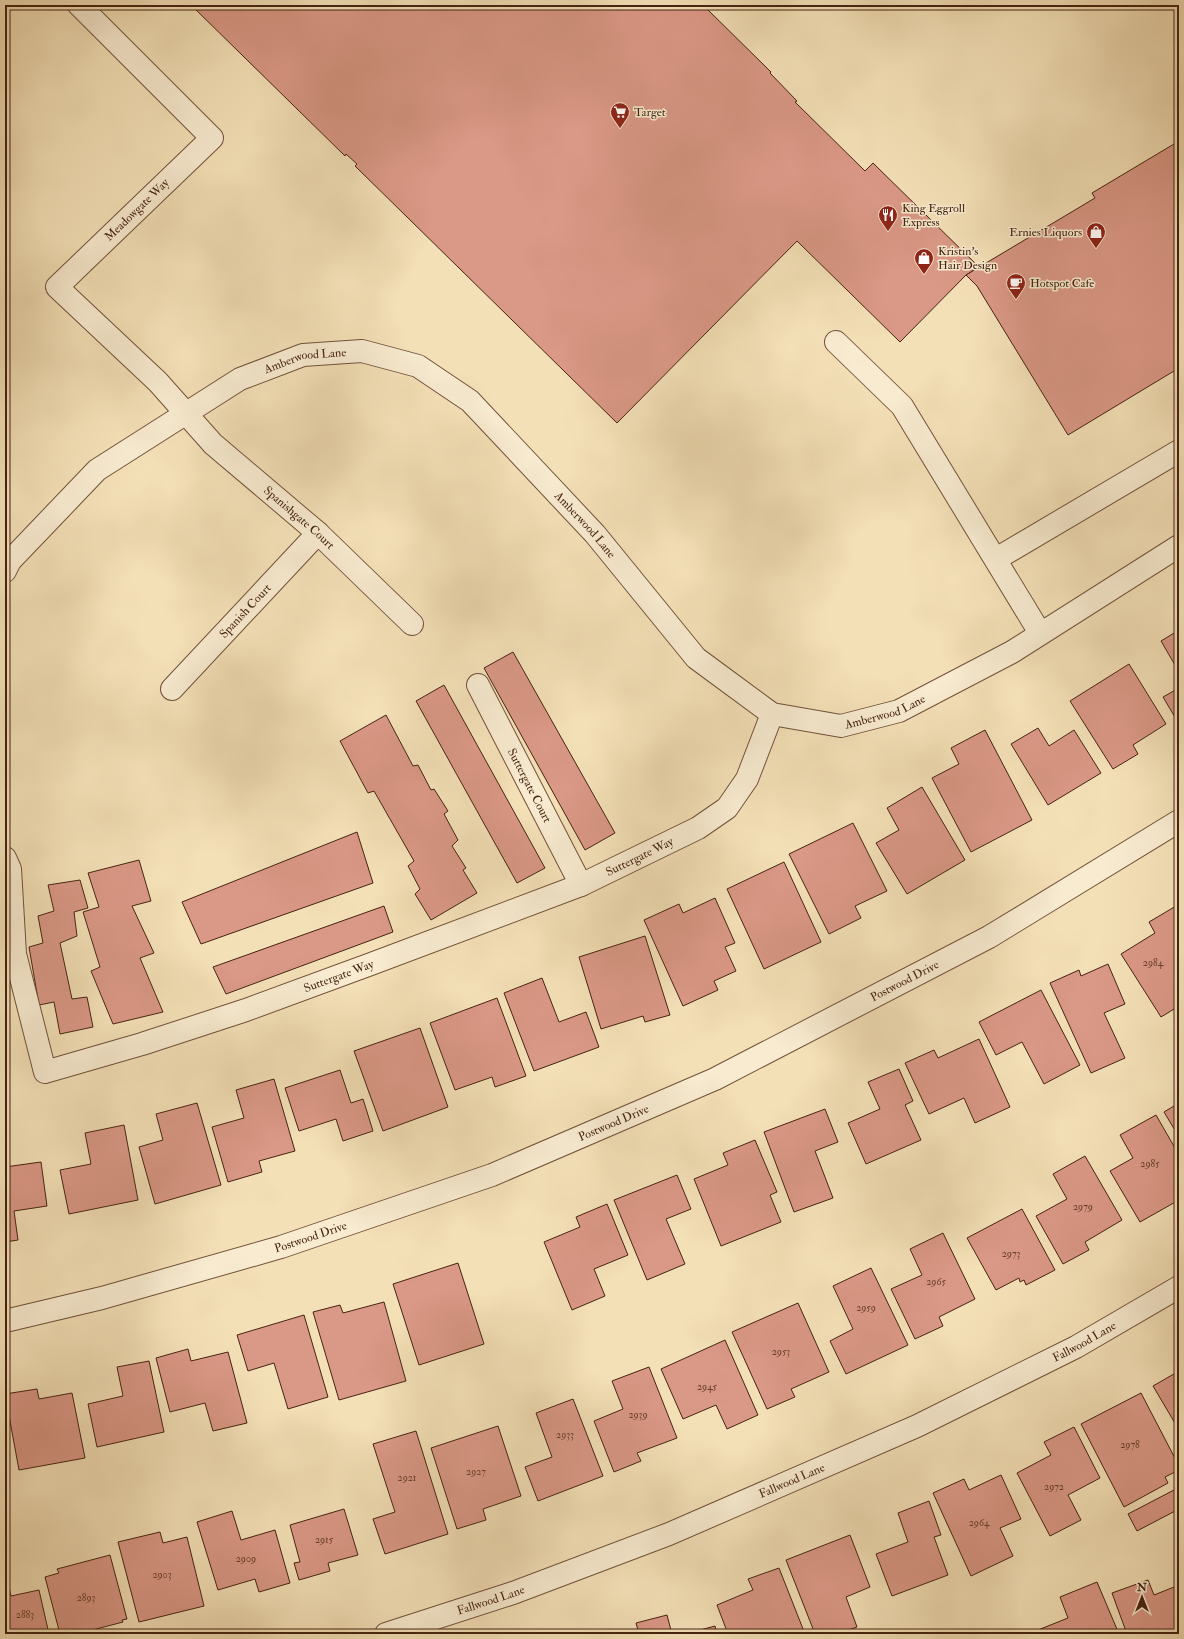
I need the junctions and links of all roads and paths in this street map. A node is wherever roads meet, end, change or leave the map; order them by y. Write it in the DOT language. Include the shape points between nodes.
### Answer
graph roads {
  1 [pos="79,5"];
  2 [pos="836,342"];
  3 [pos="186,413"];
  4 [pos="1179,451"];
  5 [pos="318,533"];
  6 [pos="1179,546"];
  7 [pos="996,559"];
  8 [pos="5,571"];
  9 [pos="412,624"];
  10 [pos="1040,633"];
  11 [pos="478,685"];
  12 [pos="172,689"];
  13 [pos="772,714"];
  14 [pos="1179,821"];
  15 [pos="5,858"];
  16 [pos="581,885"];
  17 [pos="1179,1287"];
  18 [pos="5,1321"];
  19 [pos="386,1634"];
  1 -- 3 [label="street, Meadowgate Way" via="212,138 57,287 158,382"];
  2 -- 7 [label="street" via="902,406"];
  3 -- 5 [label="street, Spanishgate Court" via="213,444"];
  3 -- 8 [label="street, Amberwood Lane" via="97,470 10,561"];
  3 -- 13 [label="street, Amberwood Lane" via="240,379 303,355 362,351 418,366 470,401 595,534 696,658"];
  4 -- 7 [label="street"];
  5 -- 9 [label="street, Spanishgate Court"];
  5 -- 12 [label="street, Spanish Court"];
  6 -- 10 [label="street, Amberwood Lane"];
  7 -- 10 [label="street"];
  10 -- 13 [label="street, Amberwood Lane" via="1012,652 899,711 841,726"];
  11 -- 16 [label="street, Suttergate Court"];
  13 -- 16 [label="street, Suttergate Way" via="747,779 727,808 698,828"];
  14 -- 18 [label="street, Postwood Drive" via="989,937 722,1075 492,1175 281,1248 102,1298"];
  15 -- 16 [label="street, Suttergate Way" via="10,869 15,954 45,1072 246,1010"];
  17 -- 19 [label="street, Fallwood Lane" via="1076,1347 910,1430 669,1534 513,1593"];
}
